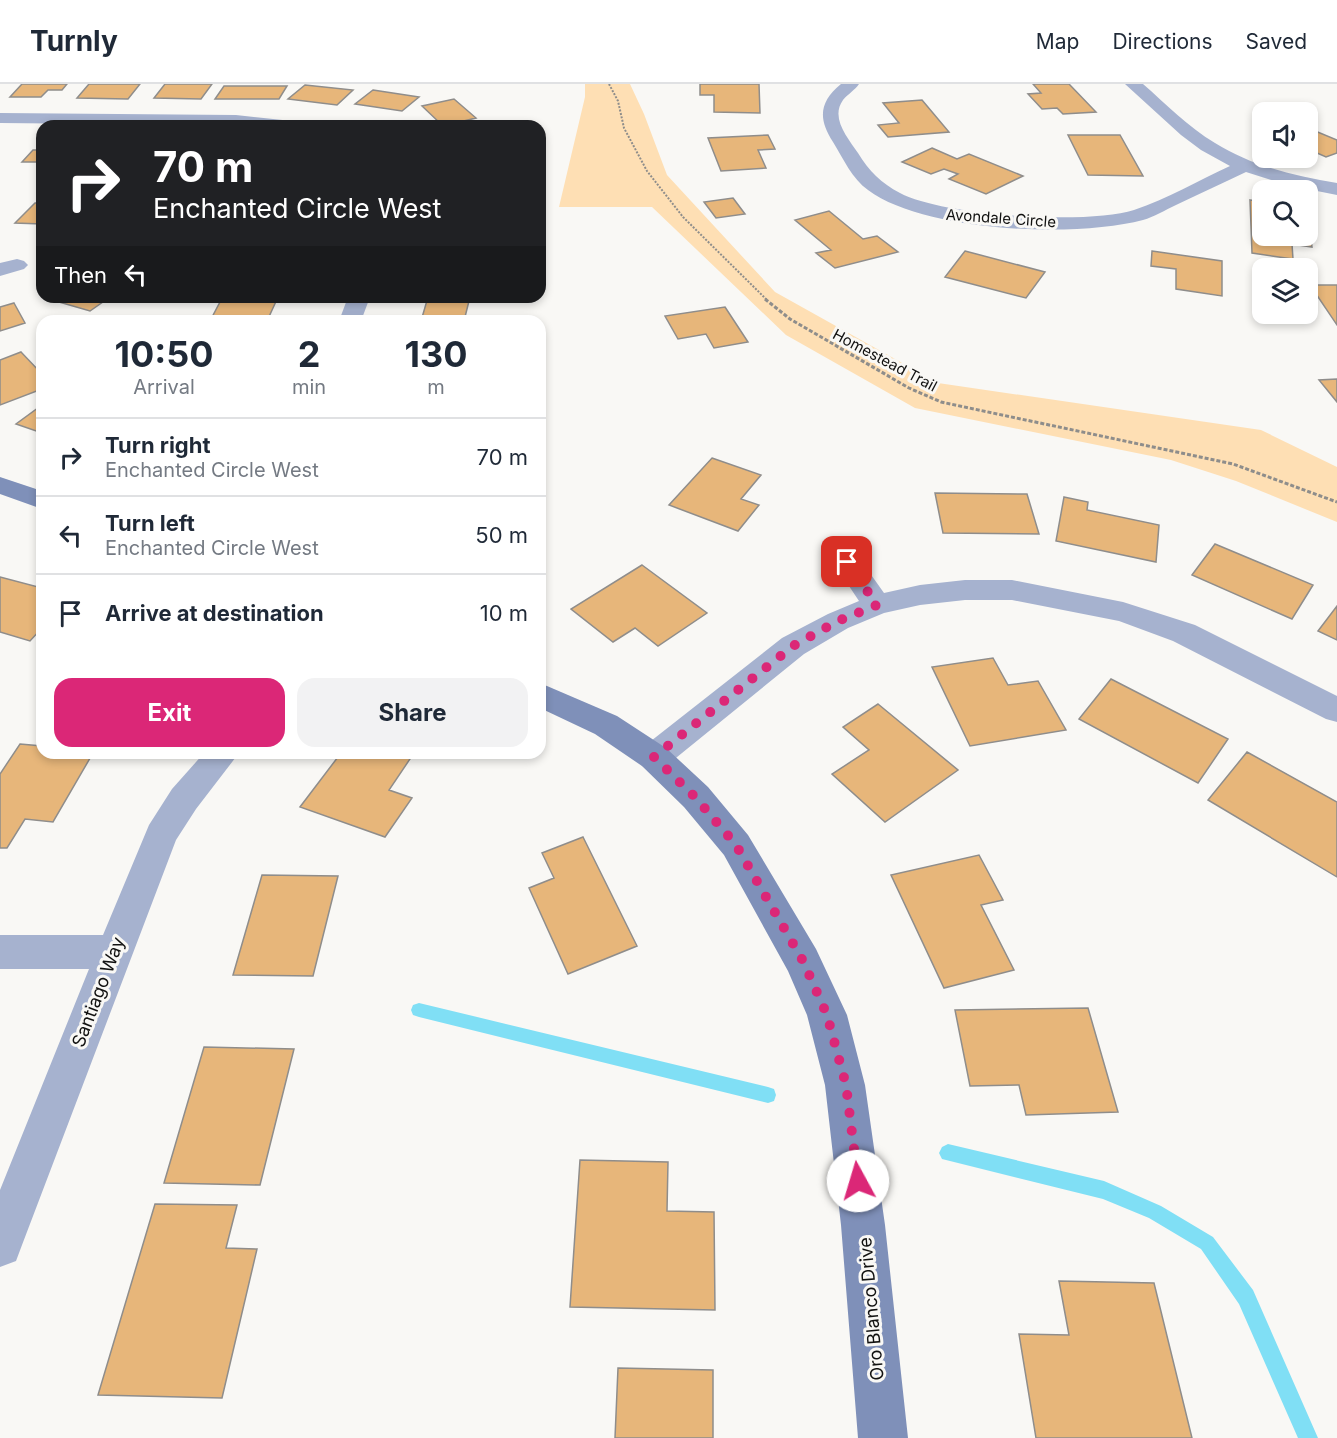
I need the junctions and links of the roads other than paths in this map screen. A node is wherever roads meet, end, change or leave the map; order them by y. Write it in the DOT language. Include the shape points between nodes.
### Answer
graph roads {
  1 [pos="851,84"];
  2 [pos="1133,84"];
  3 [pos="0,117"];
  4 [pos="236,120"];
  5 [pos="1247,165"];
  6 [pos="1337,189"];
  7 [pos="0,485"];
  8 [pos="36,498"];
  9 [pos="847,562"];
  10 [pos="877,605"];
  11 [pos="546,698"];
  12 [pos="1337,710"];
  13 [pos="654,757"];
  14 [pos="218,759"];
  15 [pos="0,952"];
  16 [pos="113,952"];
  17 [pos="0,1245"];
  18 [pos="883,1438"];
  1 -- 5 [label="street, Avondale Circle" via="830,106 833,129 874,186 934,212 1075,224 1120,220"];
  2 -- 5 [label="street" via="1206,145"];
  3 -- 4 [label="street"];
  5 -- 6 [label="street" via="1301,183"];
  7 -- 8 [label="street"];
  9 -- 10 [label="street"];
  10 -- 12 [label="street" via="965,590 1012,590 1093,605 1184,633"];
  10 -- 13 [label="street" via="793,646"];
  11 -- 13 [label="street, Oro Blanco Drive" via="606,725"];
  13 -- 18 [label="street, Oro Blanco Drive" via="736,845 803,961 827,1015 846,1085"];
  14 -- 16 [label="street, Santiago Way" via="184,799 161,835"];
  15 -- 16 [label="street"];
  16 -- 17 [label="street, Santiago Way"];
}
